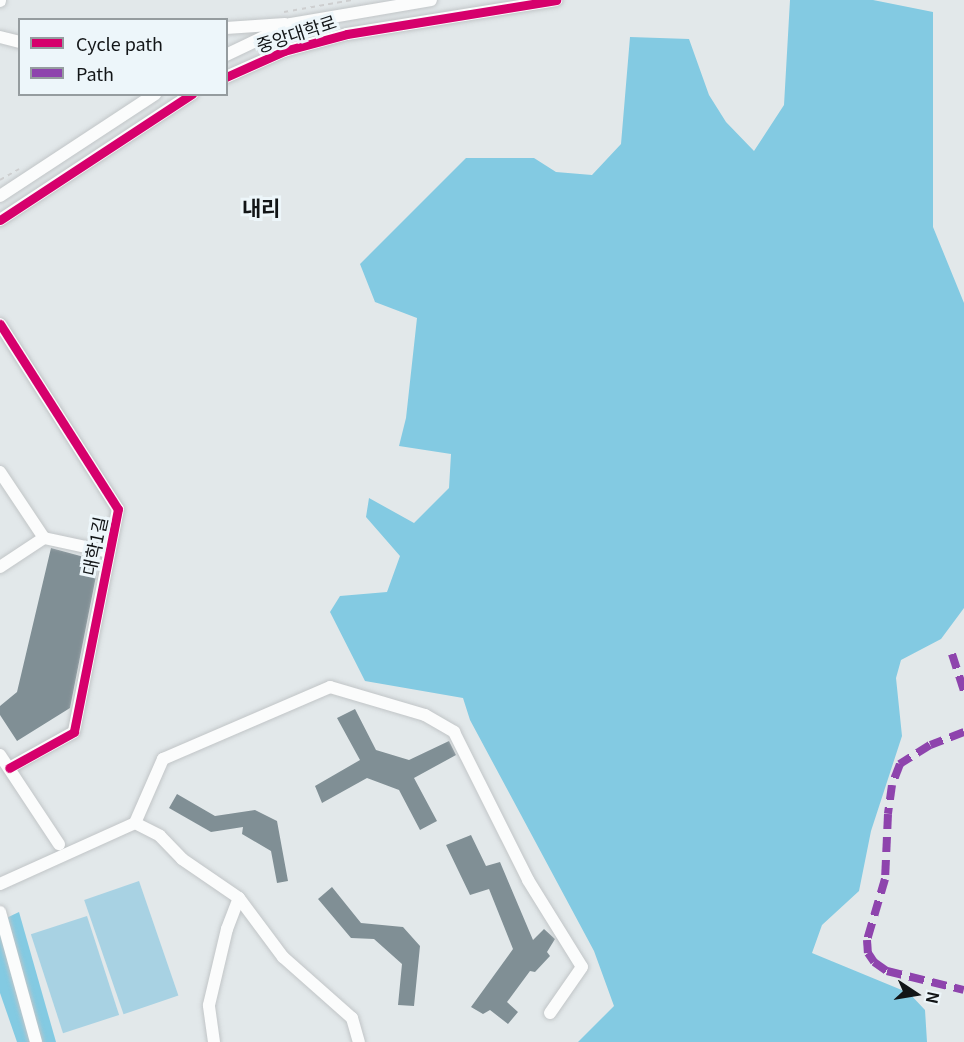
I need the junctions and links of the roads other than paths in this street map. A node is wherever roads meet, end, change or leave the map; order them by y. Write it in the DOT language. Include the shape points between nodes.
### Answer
graph roads {
  1 [pos="431,0"];
  2 [pos="556,0"];
  3 [pos="347,1"];
  4 [pos="347,14"];
  5 [pos="291,24"];
  6 [pos="228,28"];
  7 [pos="0,37"];
  8 [pos="18,42"];
  9 [pos="228,54"];
  10 [pos="228,76"];
  11 [pos="152,96"];
  12 [pos="189,96"];
  13 [pos="0,196"];
  14 [pos="0,220"];
  15 [pos="0,324"];
  16 [pos="0,472"];
  17 [pos="44,538"];
  18 [pos="109,552"];
  19 [pos="0,567"];
  20 [pos="0,755"];
  21 [pos="9,768"];
  22 [pos="135,823"];
  23 [pos="59,844"];
  24 [pos="0,884"];
  25 [pos="239,898"];
  26 [pos="0,912"];
  27 [pos="550,1013"];
  28 [pos="36,1042"];
  29 [pos="214,1042"];
  30 [pos="359,1042"];
  1 -- 4 [label="street, 중앙대학로"];
  2 -- 10 [label="street, 중앙대학로" via="346,34 284,51"];
  3 -- 4 [label="street"];
  4 -- 5 [label="street, 중앙대학로"];
  5 -- 6 [label="street"];
  5 -- 9 [label="street, 중앙대학로"];
  7 -- 8 [label="street"];
  11 -- 13 [label="street"];
  12 -- 14 [label="street"];
  15 -- 18 [label="street, 대학1길" via="118,509"];
  16 -- 17 [label="street"];
  17 -- 18 [label="street"];
  17 -- 19 [label="street"];
  18 -- 21 [label="street, 대학1길" via="74,732"];
  20 -- 21 [label="street"];
  21 -- 23 [label="street"];
  22 -- 24 [label="street"];
  22 -- 25 [label="street" via="160,836 182,859"];
  22 -- 27 [label="street" via="164,759 330,687 424,716 454,732 528,880 582,967"];
  25 -- 29 [label="street" via="227,929 209,1005"];
  25 -- 30 [label="street" via="283,957 352,1018"];
  26 -- 28 [label="street"];
}
